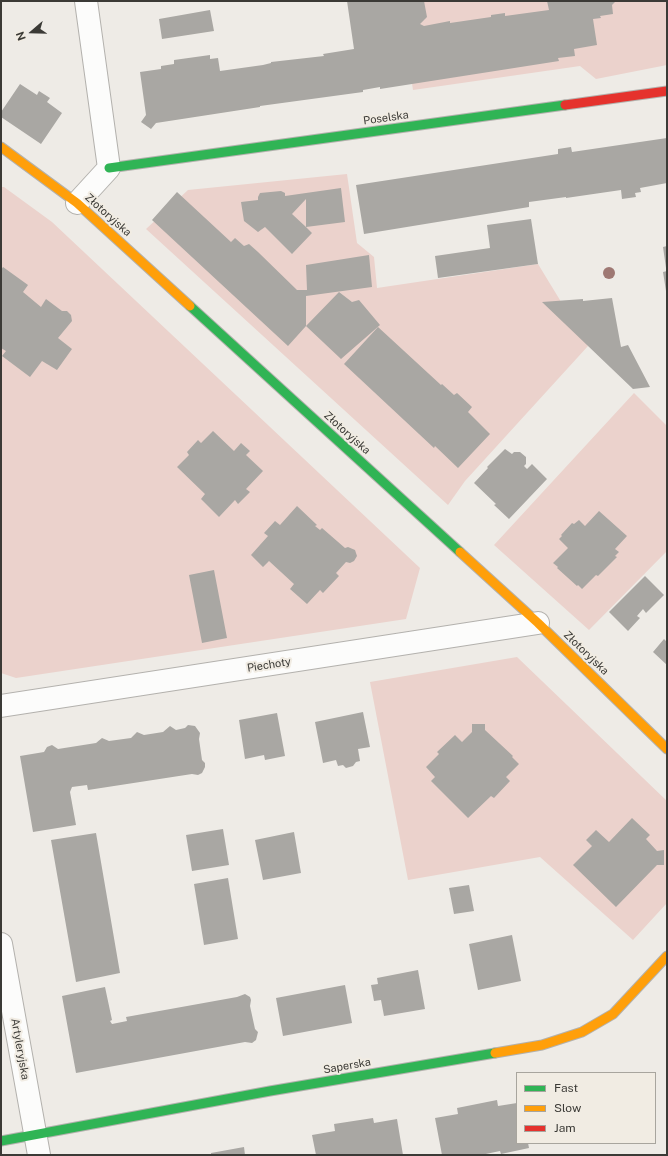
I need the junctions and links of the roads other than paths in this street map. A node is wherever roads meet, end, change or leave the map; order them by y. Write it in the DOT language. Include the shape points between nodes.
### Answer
graph roads {
  1 [pos="86,1"];
  2 [pos="667,91"];
  3 [pos="1,147"];
  4 [pos="109,168"];
  5 [pos="77,203"];
  6 [pos="538,623"];
  7 [pos="1,706"];
  8 [pos="667,749"];
  9 [pos="1,944"];
  10 [pos="667,956"];
  11 [pos="35,1134"];
  12 [pos="1,1141"];
  13 [pos="39,1155"];
  1 -- 4 [label="street"];
  2 -- 4 [label="street, Poselska"];
  3 -- 5 [label="street, Złotoryjska"];
  4 -- 5 [label="street"];
  5 -- 6 [label="street, Złotoryjska"];
  6 -- 7 [label="street, Piechoty"];
  6 -- 8 [label="street, Złotoryjska"];
  9 -- 11 [label="street, Artyleryjska"];
  10 -- 11 [label="street, Saperska" via="613,1014 582,1032 548,1044"];
  11 -- 12 [label="street, Saperska"];
  11 -- 13 [label="street, Artyleryjska"];
}
